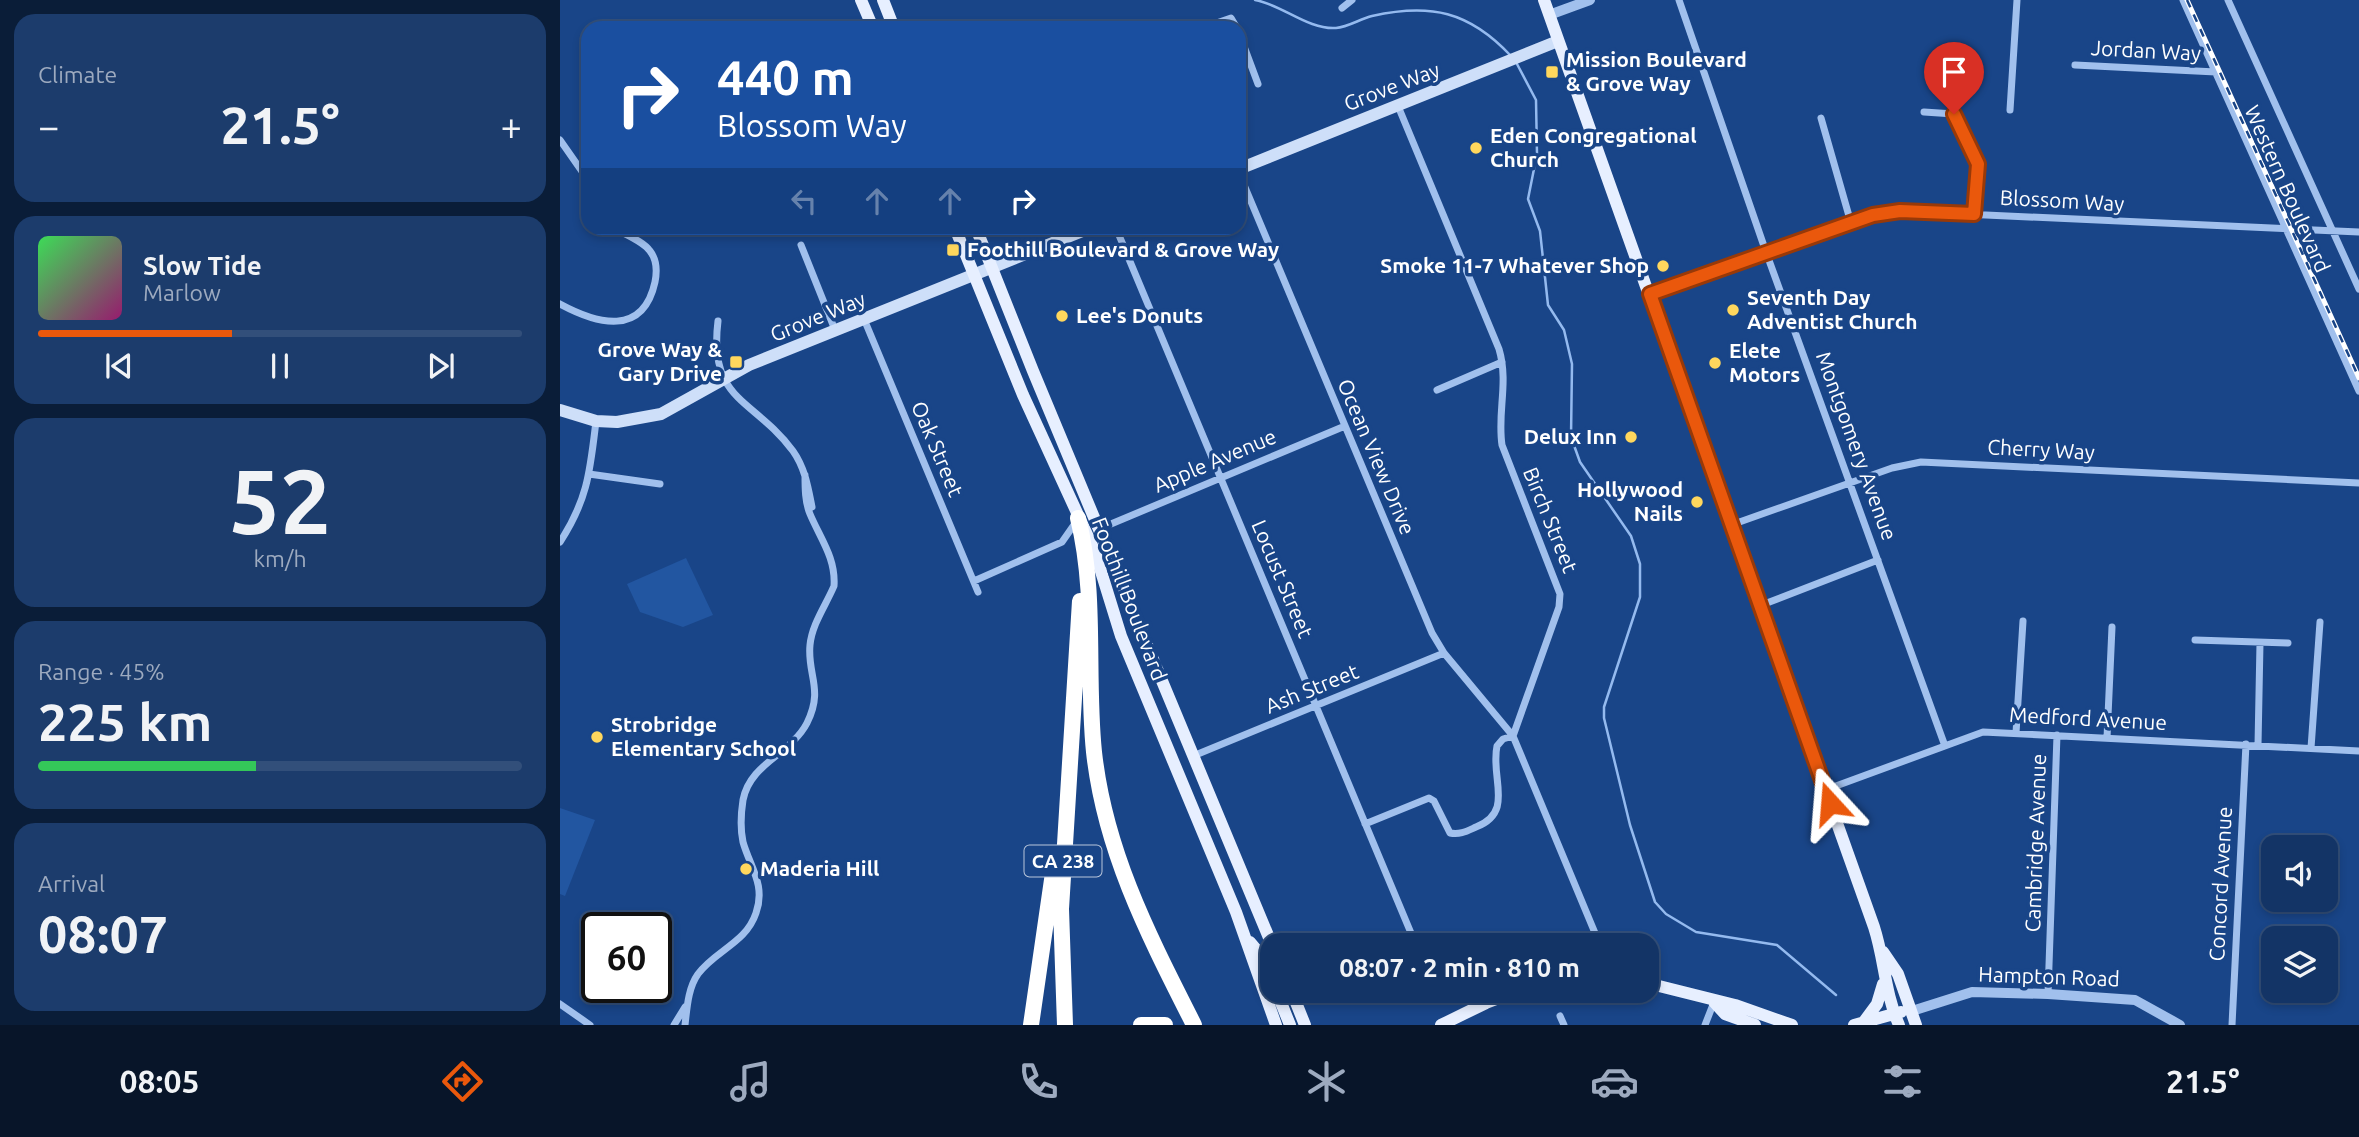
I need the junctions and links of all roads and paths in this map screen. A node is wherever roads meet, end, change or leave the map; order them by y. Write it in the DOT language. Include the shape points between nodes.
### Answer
graph roads {
  1 [pos="861,0"];
  2 [pos="883,0"];
  3 [pos="1352,0"];
  4 [pos="1544,0"];
  5 [pos="1590,0"];
  6 [pos="1679,0"];
  7 [pos="2017,0"];
  8 [pos="2183,0"];
  9 [pos="2228,0"];
  10 [pos="1342,8"];
  11 [pos="1549,15"];
  12 [pos="870,21"];
  13 [pos="891,21"];
  14 [pos="1558,41"];
  15 [pos="1246,51"];
  16 [pos="2075,65"];
  17 [pos="2216,72"];
  18 [pos="1258,83"];
  19 [pos="1398,106"];
  20 [pos="2010,110"];
  21 [pos="1924,112"];
  22 [pos="1821,118"];
  23 [pos="560,140"];
  24 [pos="1246,168"];
  25 [pos="581,170"];
  26 [pos="1246,188"];
  27 [pos="1974,214"];
  28 [pos="1851,223"];
  29 [pos="2284,229"];
  30 [pos="2334,231"];
  31 [pos="2359,232"];
  32 [pos="625,235"];
  33 [pos="958,235"];
  34 [pos="979,235"];
  35 [pos="1073,235"];
  36 [pos="1119,235"];
  37 [pos="801,245"];
  38 [pos="1766,252"];
  39 [pos="993,267"];
  40 [pos="975,275"];
  41 [pos="2359,289"];
  42 [pos="1650,294"];
  43 [pos="560,304"];
  44 [pos="864,319"];
  45 [pos="718,321"];
  46 [pos="835,330"];
  47 [pos="1503,362"];
  48 [pos="724,378"];
  49 [pos="1437,390"];
  50 [pos="2359,391"];
  51 [pos="560,410"];
  52 [pos="596,421"];
  53 [pos="1345,426"];
  54 [pos="589,474"];
  55 [pos="1220,477"];
  56 [pos="2359,483"];
  57 [pos="660,484"];
  58 [pos="1850,484"];
  59 [pos="1078,518"];
  60 [pos="1731,525"];
  61 [pos="1099,528"];
  62 [pos="560,542"];
  63 [pos="1878,560"];
  64 [pos="974,581"];
  65 [pos="978,592"];
  66 [pos="1759,606"];
  67 [pos="2023,621"];
  68 [pos="2320,622"];
  69 [pos="2112,627"];
  70 [pos="2195,640"];
  71 [pos="2260,643"];
  72 [pos="2288,643"];
  73 [pos="1444,653"];
  74 [pos="1074,697"];
  75 [pos="1317,706"];
  76 [pos="2016,733"];
  77 [pos="2057,735"];
  78 [pos="1513,736"];
  79 [pos="2106,738"];
  80 [pos="2246,744"];
  81 [pos="2258,745"];
  82 [pos="1945,746"];
  83 [pos="2311,748"];
  84 [pos="2359,751"];
  85 [pos="1194,756"];
  86 [pos="1825,790"];
  87 [pos="1365,824"];
  88 [pos="1267,933"];
  89 [pos="1411,933"];
  90 [pos="1595,933"];
  91 [pos="1245,936"];
  92 [pos="1882,952"];
  93 [pos="1260,953"];
  94 [pos="1883,980"];
  95 [pos="1659,986"];
  96 [pos="2048,994"];
  97 [pos="1714,1002"];
  98 [pos="1281,1003"];
  99 [pos="1297,1003"];
  100 [pos="1491,1003"];
  101 [pos="560,1004"];
  102 [pos="687,1004"];
  103 [pos="1912,1011"];
  104 [pos="1560,1016"];
  105 [pos="1896,1022"];
  106 [pos="1859,1024"];
  107 [pos="590,1025"];
  108 [pos="674,1025"];
  109 [pos="685,1025"];
  110 [pos="1031,1025"];
  111 [pos="1065,1025"];
  112 [pos="1141,1025"];
  113 [pos="1165,1025"];
  114 [pos="1194,1025"];
  115 [pos="1276,1025"];
  116 [pos="1290,1025"];
  117 [pos="1306,1025"];
  118 [pos="1441,1025"];
  119 [pos="1564,1025"];
  120 [pos="1705,1025"];
  121 [pos="1755,1025"];
  122 [pos="1792,1025"];
  123 [pos="1916,1025"];
  124 [pos="2180,1025"];
  125 [pos="2232,1025"];
  1 -- 12 [label="main road"];
  2 -- 13 [label="main road"];
  3 -- 10 [label="street"];
  4 -- 11 [label="main road"];
  5 -- 11 [label="street"];
  6 -- 38 [label="street, Montgomery Avenue"];
  7 -- 20 [label="street"];
  8 -- 17 [label="street, Western Boulevard"];
  9 -- 30 [label="street, Western Boulevard"];
  11 -- 14 [label="main road"];
  14 -- 19 [label="main road, Grove Way"];
  14 -- 42 [label="main road"];
  15 -- 18 [label="street"];
  16 -- 17 [label="street, Jordan Way"];
  17 -- 29 [label="street, Western Boulevard"];
  19 -- 24 [label="main road, Grove Way"];
  19 -- 47 [label="street, Birch Street"];
  21 -- 27 [label="street" via="1958,118 1978,164"];
  22 -- 28 [label="street"];
  23 -- 25 [label="street"];
  26 -- 53 [label="street, Ocean View Drive"];
  27 -- 28 [label="street, Blossom Way" via="1900,211"];
  27 -- 29 [label="street, Blossom Way"];
  28 -- 38 [label="street, Blossom Way"];
  29 -- 30 [label="street, Blossom Way"];
  29 -- 50 [label="street, Western Boulevard"];
  30 -- 31 [label="street, Blossom Way"];
  30 -- 41 [label="street, Western Boulevard"];
  32 -- 43 [label="street" via="650,250 657,270 651,297 635,317 597,321"];
  33 -- 40 [label="main road, Foothill Boulevard"];
  34 -- 39 [label="main road, Foothill Boulevard"];
  35 -- 39 [label="main road, Grove Way"];
  36 -- 55 [label="street, Locust Street"];
  37 -- 46 [label="street"];
  38 -- 42 [label="street, Blossom Way"];
  38 -- 58 [label="street, Montgomery Avenue"];
  39 -- 40 [label="main road, Grove Way"];
  39 -- 61 [label="main road, Foothill Boulevard"];
  40 -- 44 [label="main road, Grove Way"];
  40 -- 59 [label="main road, Foothill Boulevard"];
  42 -- 60 [label="main road"];
  44 -- 46 [label="main road, Grove Way"];
  44 -- 64 [label="street, Oak Street"];
  45 -- 48 [label="street" via="715,351"];
  46 -- 48 [label="main road, Grove Way"];
  47 -- 49 [label="street"];
  47 -- 78 [label="street, Birch Street" via="1502,445 1560,594"];
  48 -- 52 [label="main road, Grove Way" via="661,414 639,420"];
  48 -- 102 [label="street" via="739,400 786,442 805,475 807,504 831,556 835,576 810,645 816,685 812,708 798,737 757,771 747,788 742,836 760,887 759,904 746,933 699,973"];
  51 -- 52 [label="main road, Grove Way"];
  52 -- 54 [label="street"];
  53 -- 55 [label="street, Apple Avenue"];
  53 -- 73 [label="street, Ocean View Drive"];
  54 -- 57 [label="street"];
  54 -- 62 [label="street" via="577,516"];
  55 -- 61 [label="street, Apple Avenue"];
  55 -- 75 [label="street, Locust Street"];
  56 -- 58 [label="street, Cherry Way" via="1921,462"];
  58 -- 60 [label="street, Cherry Way"];
  58 -- 63 [label="street, Montgomery Avenue"];
  59 -- 64 [label="street" via="1062,542"];
  59 -- 74 [label="highway, CA 238" via="1082,575"];
  59 -- 91 [label="main road, Foothill Boulevard" via="1103,574 1128,653"];
  59 -- 114 [label="highway" via="1088,571 1093,741 1105,817 1131,897"];
  60 -- 66 [label="main road"];
  61 -- 85 [label="main road, Foothill Boulevard"];
  63 -- 66 [label="street"];
  63 -- 82 [label="street, Montgomery Avenue"];
  64 -- 65 [label="street, Oak Street"];
  66 -- 86 [label="main road"];
  67 -- 76 [label="street"];
  68 -- 83 [label="street"];
  69 -- 79 [label="street"];
  70 -- 71 [label="street"];
  71 -- 72 [label="street"];
  71 -- 81 [label="street"];
  73 -- 75 [label="street, Ash Street"];
  73 -- 78 [label="street, Ocean View Drive"];
  74 -- 110 [label="highway"];
  74 -- 111 [label="highway, CA 238" via="1061,917"];
  75 -- 85 [label="street, Ash Street"];
  75 -- 87 [label="street, Locust Street"];
  76 -- 77 [label="street, Medford Avenue"];
  76 -- 82 [label="street, Medford Avenue" via="1983,732"];
  77 -- 79 [label="street, Medford Avenue"];
  77 -- 96 [label="street, Cambridge Avenue"];
  78 -- 87 [label="street, Birch Street" via="1497,746 1498,806 1488,822 1450,833 1429,798"];
  78 -- 90 [label="street"];
  79 -- 80 [label="street, Medford Avenue"];
  80 -- 81 [label="street, Medford Avenue"];
  80 -- 125 [label="street, Concord Avenue"];
  81 -- 83 [label="street, Medford Avenue"];
  82 -- 86 [label="street, Medford Avenue"];
  83 -- 84 [label="street, Medford Avenue"];
  85 -- 88 [label="main road, Foothill Boulevard"];
  86 -- 92 [label="main road"];
  87 -- 89 [label="street, Locust Street"];
  91 -- 93 [label="main road, Foothill Boulevard"];
  91 -- 115 [label="main road"];
  92 -- 94 [label="main road"];
  92 -- 103 [label="main road" via="1898,974"];
  94 -- 105 [label="main road"];
  94 -- 106 [label="main road" via="1877,1004"];
  95 -- 97 [label="main road"];
  96 -- 103 [label="street, Hampton Road" via="1972,992"];
  96 -- 124 [label="street, Hampton Road" via="2135,1000"];
  97 -- 120 [label="street"];
  97 -- 121 [label="main road" via="1725,1014"];
  97 -- 122 [label="main road"];
  98 -- 116 [label="main road"];
  99 -- 117 [label="main road"];
  100 -- 118 [label="main road"];
  101 -- 107 [label="street"];
  102 -- 108 [label="street"];
  102 -- 109 [label="street"];
  103 -- 105 [label="main road"];
  103 -- 123 [label="main road"];
  104 -- 119 [label="street"];
  105 -- 106 [label="main road"];
  112 -- 113 [label="highway"];
}
